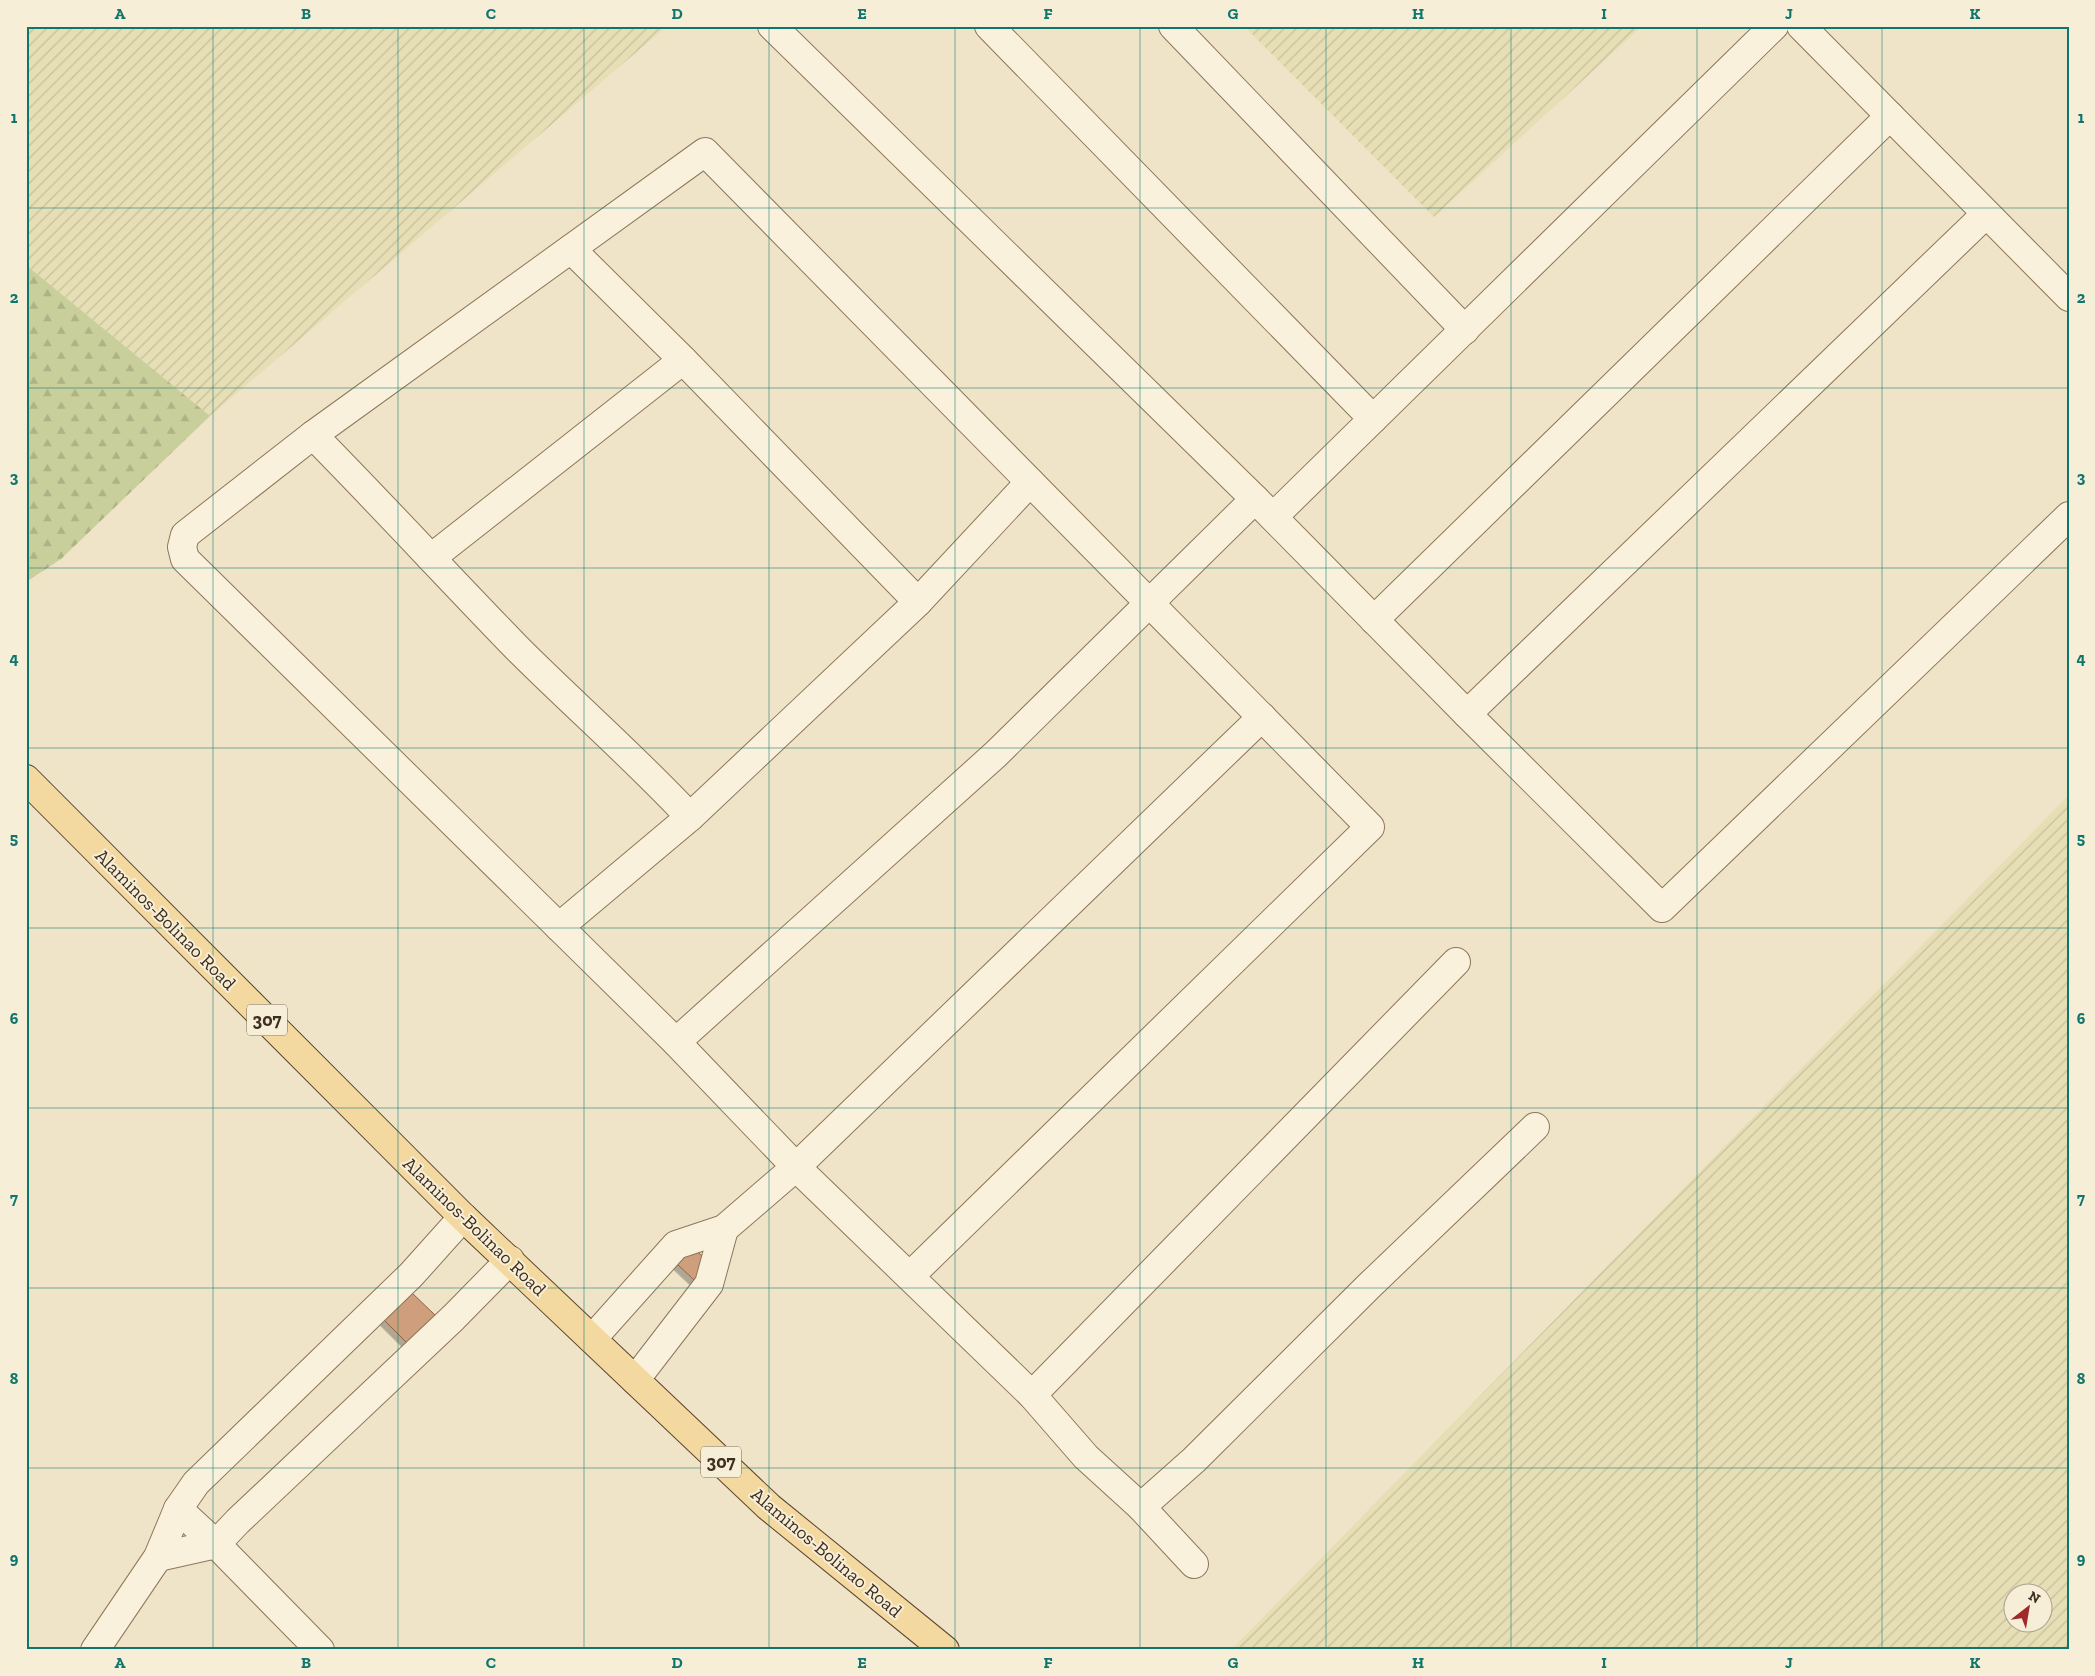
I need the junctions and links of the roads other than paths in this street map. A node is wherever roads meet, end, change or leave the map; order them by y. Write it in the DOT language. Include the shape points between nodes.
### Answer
graph roads {
  1 [pos="772,26"];
  2 [pos="989,26"];
  3 [pos="1173,26"];
  4 [pos="1774,26"];
  5 [pos="1802,26"];
  6 [pos="1890,116"];
  7 [pos="1986,214"];
  8 [pos="571,249"];
  9 [pos="2069,297"];
  10 [pos="1465,330"];
  11 [pos="683,360"];
  12 [pos="1374,419"];
  13 [pos="313,435"];
  14 [pos="1030,482"];
  15 [pos="1264,508"];
  16 [pos="2069,516"];
  17 [pos="431,558"];
  18 [pos="918,602"];
  19 [pos="1150,604"];
  20 [pos="1374,620"];
  21 [pos="1467,714"];
  22 [pos="1262,717"];
  23 [pos="26,778"];
  24 [pos="690,817"];
  25 [pos="559,927"];
  26 [pos="1456,962"];
  27 [pos="676,1042"];
  28 [pos="1535,1127"];
  29 [pos="796,1167"];
  30 [pos="463,1217"];
  31 [pos="724,1229"];
  32 [pos="510,1260"];
  33 [pos="910,1276"];
  34 [pos="592,1339"];
  35 [pos="635,1380"];
  36 [pos="1032,1395"];
  37 [pos="1141,1507"];
  38 [pos="178,1509"];
  39 [pos="216,1544"];
  40 [pos="158,1557"];
  41 [pos="1194,1564"];
  42 [pos="95,1650"];
  43 [pos="320,1650"];
  44 [pos="945,1650"];
  1 -- 15 [label="street"];
  2 -- 12 [label="street"];
  3 -- 10 [label="street"];
  4 -- 10 [label="street"];
  5 -- 6 [label="street"];
  6 -- 7 [label="street"];
  6 -- 20 [label="street"];
  7 -- 9 [label="street"];
  7 -- 21 [label="street"];
  8 -- 11 [label="street"];
  8 -- 13 [label="street"];
  8 -- 14 [label="street" via="704,152"];
  10 -- 12 [label="street"];
  11 -- 17 [label="street"];
  11 -- 18 [label="street"];
  12 -- 15 [label="street"];
  13 -- 17 [label="street"];
  13 -- 25 [label="street" via="184,535 185,559"];
  14 -- 18 [label="street"];
  14 -- 19 [label="street"];
  15 -- 19 [label="street"];
  15 -- 20 [label="street"];
  16 -- 21 [label="street" via="1662,908"];
  17 -- 24 [label="street"];
  18 -- 24 [label="street"];
  19 -- 22 [label="street"];
  19 -- 27 [label="street" via="996,754"];
  20 -- 21 [label="street"];
  22 -- 29 [label="street"];
  22 -- 33 [label="street" via="1370,827"];
  23 -- 30 [label="main road, Alaminos-Bolinao Road / 307"];
  24 -- 25 [label="street"];
  25 -- 27 [label="street"];
  26 -- 36 [label="street"];
  27 -- 29 [label="street"];
  28 -- 37 [label="street" via="1194,1460"];
  29 -- 31 [label="street"];
  29 -- 33 [label="street"];
  30 -- 32 [label="main road, Alaminos-Bolinao Road / 307"];
  30 -- 38 [label="street" via="411,1275 196,1483"];
  31 -- 34 [label="street" via="676,1245"];
  31 -- 35 [label="street" via="709,1284"];
  32 -- 34 [label="main road, Alaminos-Bolinao Road / 307"];
  32 -- 39 [label="street"];
  33 -- 36 [label="street"];
  34 -- 35 [label="main road, Alaminos-Bolinao Road / 307"];
  35 -- 44 [label="main road, Alaminos-Bolinao Road / 307" via="769,1507"];
  36 -- 37 [label="street" via="1086,1457"];
  37 -- 41 [label="street"];
  38 -- 39 [label="street"];
  38 -- 40 [label="street"];
  39 -- 40 [label="street"];
  39 -- 43 [label="street"];
  40 -- 42 [label="street"];
}
